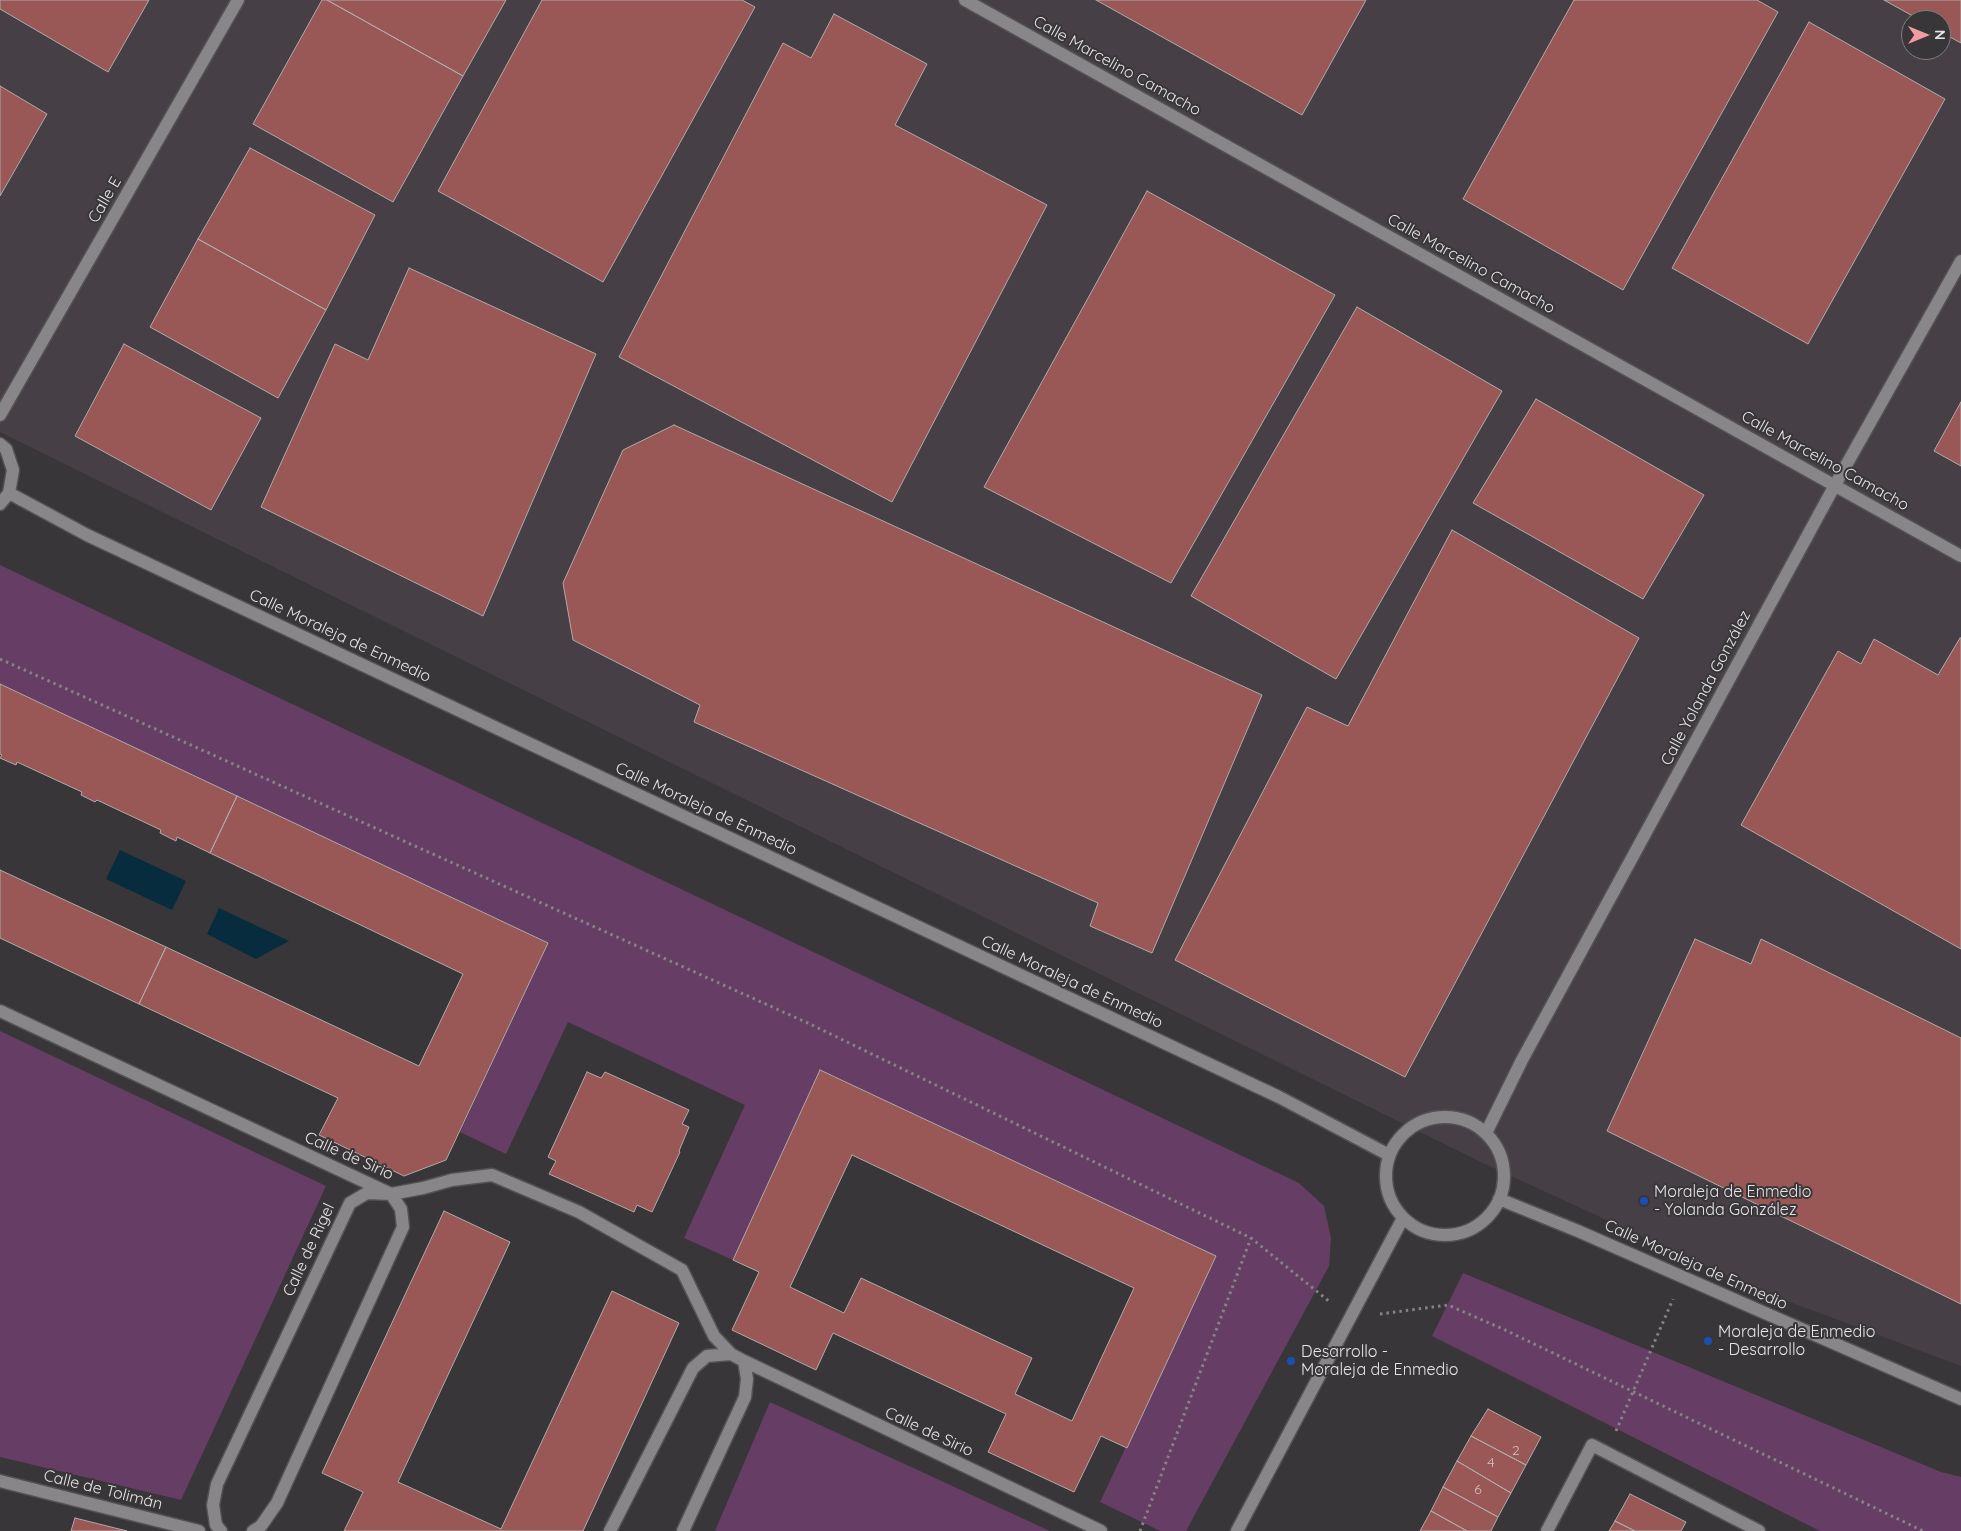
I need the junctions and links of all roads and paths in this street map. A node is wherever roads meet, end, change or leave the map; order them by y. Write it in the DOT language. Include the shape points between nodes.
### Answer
graph roads {
  1 [pos="238,0"];
  2 [pos="965,0"];
  3 [pos="1961,261"];
  4 [pos="0,415"];
  5 [pos="0,444"];
  6 [pos="1834,486"];
  7 [pos="9,493"];
  8 [pos="0,504"];
  9 [pos="1961,556"];
  10 [pos="0,659"];
  11 [pos="0,1012"];
  12 [pos="1486,1133"];
  13 [pos="1389,1155"];
  14 [pos="391,1194"];
  15 [pos="1499,1199"];
  16 [pos="1403,1218"];
  17 [pos="1251,1238"];
  18 [pos="1682,1277"];
  19 [pos="1350,1318"];
  20 [pos="731,1354"];
  21 [pos="744,1361"];
  22 [pos="1634,1392"];
  23 [pos="1961,1399"];
  24 [pos="1606,1452"];
  25 [pos="0,1481"];
  26 [pos="199,1531"];
  27 [pos="221,1531"];
  28 [pos="254,1531"];
  29 [pos="610,1531"];
  30 [pos="683,1531"];
  31 [pos="1100,1531"];
  32 [pos="1140,1531"];
  33 [pos="1237,1531"];
  34 [pos="1547,1531"];
  35 [pos="1759,1531"];
  36 [pos="1923,1531"];
  1 -- 4 [label="street, Calle E"];
  2 -- 6 [label="street, Calle Marcelino Camacho"];
  3 -- 6 [label="street, Calle Yolanda González"];
  5 -- 7 [label="street" via="6,449 13,470"];
  6 -- 9 [label="street, Calle Marcelino Camacho"];
  6 -- 12 [label="street, Calle Yolanda González" via="1522,1060"];
  7 -- 8 [label="street"];
  7 -- 13 [label="street, Calle Moraleja de Enmedio" via="87,535 1279,1098"];
  10 -- 17 [label="path" via="810,1024"];
  11 -- 14 [label="street, Calle de Sirio"];
  12 -- 13 [label="street" via="1467,1120 1444,1116 1421,1121 1402,1135"];
  12 -- 15 [label="street" via="1498,1151 1504,1171"];
  13 -- 16 [label="street" via="1387,1188 1392,1204"];
  14 -- 20 [label="street, Calle de Sirio" via="492,1175 579,1212 682,1270 714,1336"];
  14 -- 27 [label="street, Calle de Rigel" via="367,1193 350,1203 216,1484 213,1505 216,1524"];
  14 -- 28 [label="street" via="401,1209 403,1227 277,1503"];
  15 -- 16 [label="street" via="1486,1218 1467,1231 1445,1235 1422,1231"];
  15 -- 18 [label="street, Calle Moraleja de Enmedio"];
  16 -- 19 [label="street"];
  17 -- 19 [label="path"];
  17 -- 32 [label="path"];
  18 -- 22 [label="path"];
  18 -- 23 [label="street, Calle Moraleja de Enmedio"];
  19 -- 22 [label="path" via="1448,1305"];
  19 -- 33 [label="street"];
  20 -- 21 [label="street, Calle de Sirio"];
  20 -- 29 [label="street" via="707,1356 693,1368"];
  21 -- 30 [label="street" via="745,1397"];
  21 -- 31 [label="street, Calle de Sirio"];
  22 -- 24 [label="path"];
  22 -- 36 [label="path"];
  24 -- 34 [label="street" via="1592,1445"];
  24 -- 35 [label="street"];
  25 -- 26 [label="street, Calle de Tolimán"];
}
